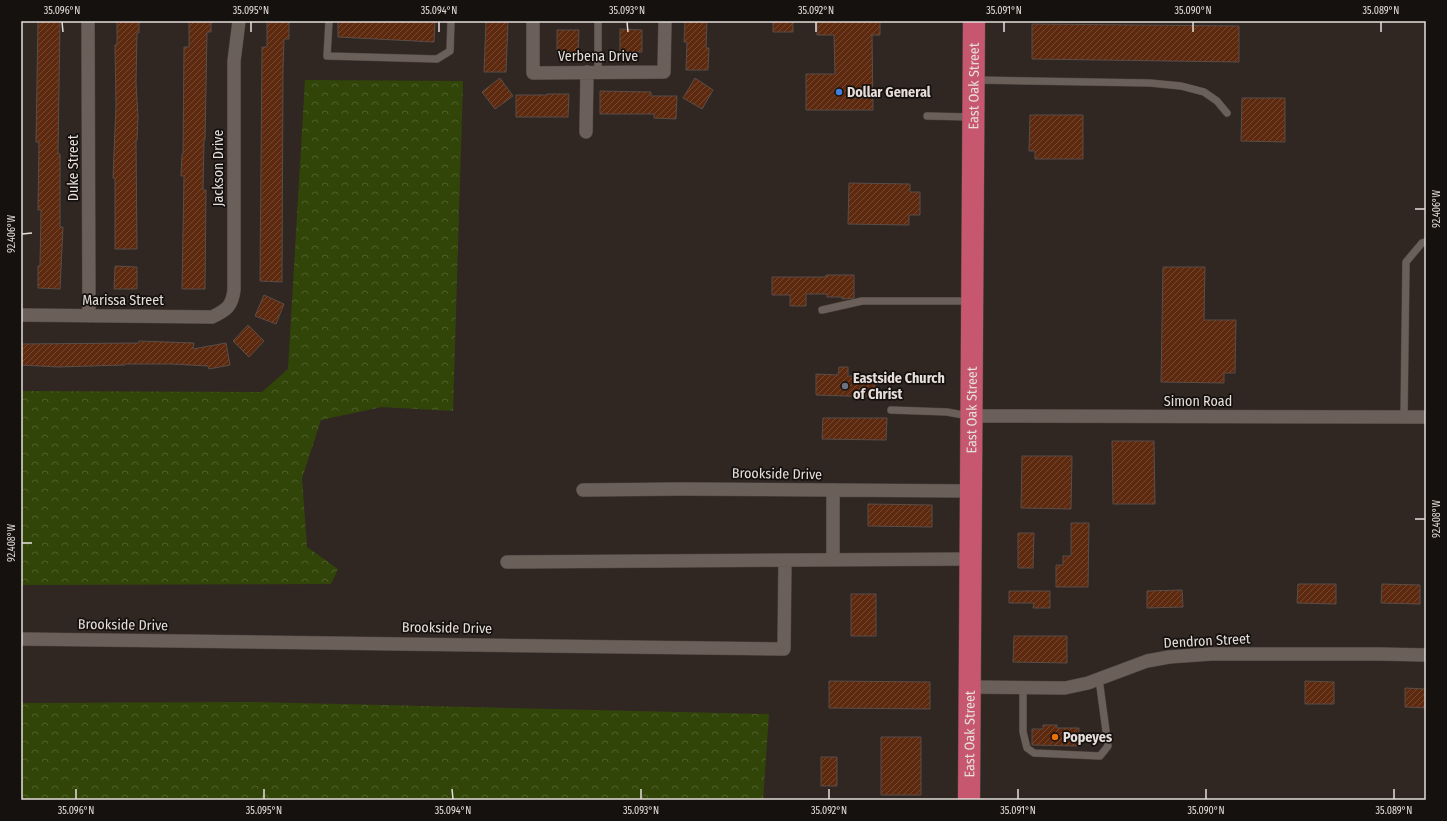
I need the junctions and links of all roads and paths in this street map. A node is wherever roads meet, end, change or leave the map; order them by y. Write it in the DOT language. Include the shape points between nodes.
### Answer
graph roads {
  1 [pos="88,21"];
  2 [pos="239,21"];
  3 [pos="329,21"];
  4 [pos="451,21"];
  5 [pos="533,21"];
  6 [pos="598,21"];
  7 [pos="665,21"];
  8 [pos="974,21"];
  9 [pos="592,72"];
  10 [pos="973,80"];
  11 [pos="1226,113"];
  12 [pos="927,116"];
  13 [pos="973,116"];
  14 [pos="586,132"];
  15 [pos="1426,242"];
  16 [pos="972,301"];
  17 [pos="822,310"];
  18 [pos="224,312"];
  19 [pos="21,315"];
  20 [pos="89,316"];
  21 [pos="891,410"];
  22 [pos="971,416"];
  23 [pos="1404,417"];
  24 [pos="1426,417"];
  25 [pos="583,490"];
  26 [pos="833,490"];
  27 [pos="972,491"];
  28 [pos="972,559"];
  29 [pos="784,560"];
  30 [pos="833,560"];
  31 [pos="506,562"];
  32 [pos="21,639"];
  33 [pos="1426,655"];
  34 [pos="1099,679"];
  35 [pos="970,687"];
  36 [pos="1023,688"];
  37 [pos="969,800"];
  1 -- 20 [label="street, Duke Street"];
  2 -- 18 [label="street, Jackson Drive" via="234,60 234,290 233,301"];
  3 -- 4 [label="lane" via="327,56 438,59 450,51"];
  5 -- 9 [label="street, Verbena Drive" via="533,73"];
  6 -- 9 [label="lane"];
  7 -- 9 [label="street, Verbena Drive" via="664,72"];
  8 -- 10 [label="highway, East Oak Street"];
  9 -- 14 [label="street"];
  10 -- 11 [label="lane" via="1150,83 1181,86 1204,92 1217,101"];
  10 -- 13 [label="highway, East Oak Street"];
  12 -- 13 [label="lane"];
  13 -- 16 [label="highway, East Oak Street"];
  15 -- 23 [label="lane" via="1422,243 1406,262"];
  16 -- 17 [label="lane" via="862,301"];
  16 -- 22 [label="highway, East Oak Street"];
  18 -- 20 [label="street, Marissa Street" via="212,317"];
  19 -- 20 [label="street, Marissa Street"];
  21 -- 22 [label="lane" via="947,412"];
  22 -- 23 [label="street, Simon Road"];
  22 -- 27 [label="highway, East Oak Street"];
  23 -- 24 [label="street, Simon Road"];
  25 -- 26 [label="street, Brookside Drive"];
  26 -- 27 [label="street, Brookside Drive"];
  26 -- 30 [label="street"];
  27 -- 28 [label="highway, East Oak Street"];
  28 -- 30 [label="street"];
  28 -- 35 [label="highway, East Oak Street"];
  29 -- 30 [label="street"];
  29 -- 31 [label="street"];
  29 -- 32 [label="street, Brookside Drive" via="784,648"];
  33 -- 34 [label="street, Dendron Street" via="1212,654 1169,657 1147,661"];
  34 -- 36 [label="street, Dendron Street" via="1065,688"];
  34 -- 36 [label="lane" via="1108,746 1100,756 1034,753 1027,748 1023,732"];
  35 -- 36 [label="street, Dendron Street"];
  35 -- 37 [label="highway, East Oak Street"];
}
